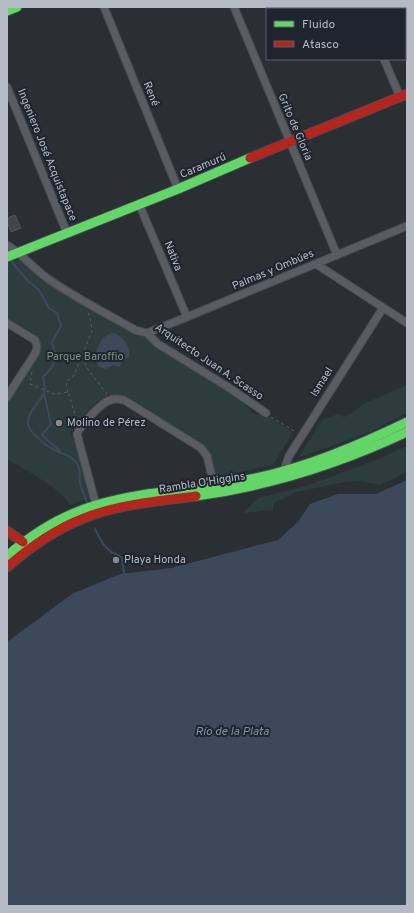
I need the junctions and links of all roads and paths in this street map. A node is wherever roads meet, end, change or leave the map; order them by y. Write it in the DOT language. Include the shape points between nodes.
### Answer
graph roads {
  1 [pos="16,7"];
  2 [pos="104,7"];
  3 [pos="234,7"];
  4 [pos="7,11"];
  5 [pos="385,60"];
  6 [pos="7,87"];
  7 [pos="403,96"];
  8 [pos="289,142"];
  9 [pos="178,189"];
  10 [pos="139,204"];
  11 [pos="407,226"];
  12 [pos="67,233"];
  13 [pos="7,245"];
  14 [pos="19,252"];
  15 [pos="337,255"];
  16 [pos="7,257"];
  17 [pos="316,264"];
  18 [pos="383,308"];
  19 [pos="86,310"];
  20 [pos="187,318"];
  21 [pos="7,323"];
  22 [pos="407,323"];
  23 [pos="147,333"];
  24 [pos="82,356"];
  25 [pos="32,369"];
  26 [pos="68,392"];
  27 [pos="7,397"];
  28 [pos="112,399"];
  29 [pos="266,413"];
  30 [pos="407,422"];
  31 [pos="79,430"];
  32 [pos="407,432"];
  33 [pos="302,435"];
  34 [pos="284,470"];
  35 [pos="214,485"];
  36 [pos="96,505"];
  37 [pos="7,531"];
  38 [pos="23,542"];
  39 [pos="10,554"];
  40 [pos="7,566"];
  1 -- 4 [label="main road"];
  2 -- 9 [label="street, René"];
  3 -- 8 [label="street, Grito de Gloria"];
  5 -- 7 [label="street"];
  6 -- 12 [label="street, Ingeniero José Acquistapace"];
  7 -- 8 [label="main road, Caramurú"];
  8 -- 9 [label="main road, Caramurú"];
  8 -- 15 [label="street, Grito de Gloria"];
  9 -- 10 [label="main road, Caramurú"];
  10 -- 12 [label="main road, Caramurú"];
  10 -- 20 [label="street, Nativa"];
  11 -- 15 [label="street, Palmas y Ombúes"];
  12 -- 14 [label="main road, Caramurú"];
  13 -- 14 [label="street, Arquitecto Juan A. Scasso"];
  14 -- 16 [label="main road, Caramurú"];
  14 -- 23 [label="street, Arquitecto Juan A. Scasso" via="55,283 135,330"];
  15 -- 17 [label="street, Palmas y Ombúes"];
  17 -- 18 [label="street"];
  17 -- 20 [label="street, Palmas y Ombúes"];
  18 -- 22 [label="street"];
  18 -- 33 [label="street, Ismael"];
  19 -- 24 [label="path" via="92,331"];
  20 -- 23 [label="street, Palmas y Ombúes"];
  21 -- 27 [label="street" via="35,340 37,346 36,352"];
  23 -- 29 [label="street, Arquitecto Juan A. Scasso" via="158,344"];
  24 -- 26 [label="path" via="74,375 67,381"];
  24 -- 28 [label="path" via="89,371"];
  25 -- 26 [label="path" via="30,384 54,394"];
  26 -- 31 [label="path"];
  28 -- 31 [label="street"];
  28 -- 35 [label="street" via="124,400 201,448 207,456"];
  29 -- 33 [label="path"];
  30 -- 34 [label="main road, Rambla O'Higgins" via="338,453"];
  31 -- 36 [label="street" via="77,437"];
  32 -- 39 [label="main road, Rambla O'Higgins" via="357,455 287,478 239,490 138,505 97,514 68,525"];
  33 -- 34 [label="street, Ismael"];
  34 -- 35 [label="main road, Rambla O'Higgins"];
  35 -- 36 [label="main road, Rambla O'Higgins" via="136,496"];
  36 -- 38 [label="main road, Rambla O'Higgins" via="65,518"];
  37 -- 38 [label="main road"];
  38 -- 39 [label="main road, Rambla O'Higgins"];
  39 -- 40 [label="main road, Rambla O'Higgins"];
}
